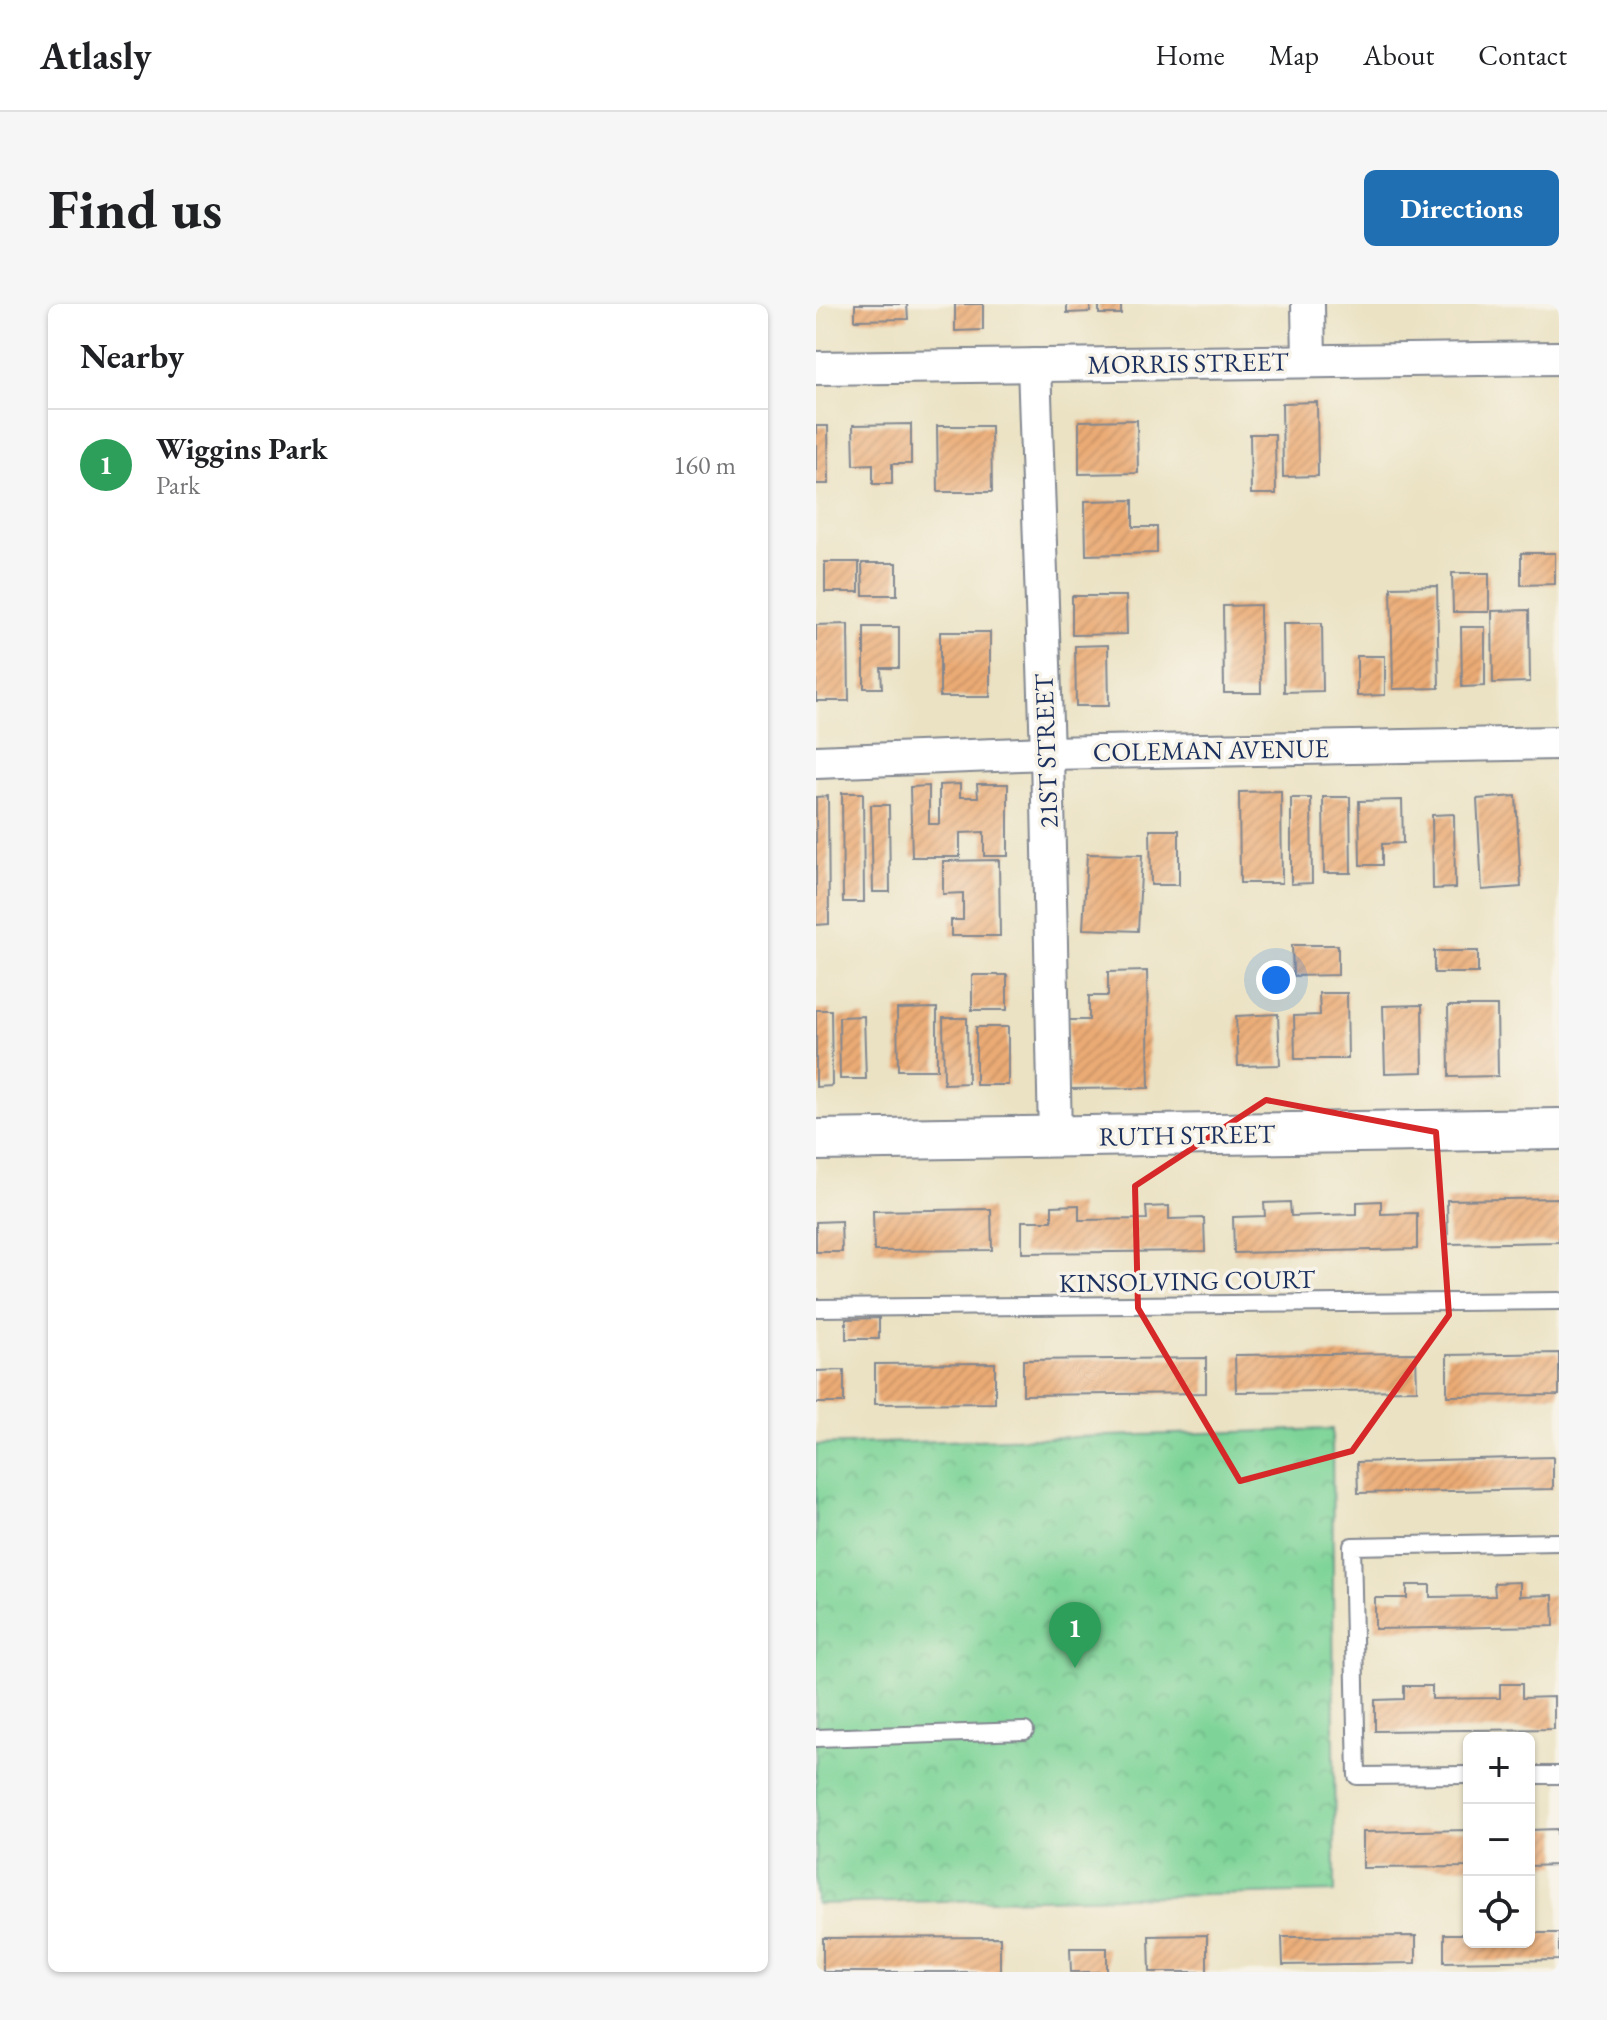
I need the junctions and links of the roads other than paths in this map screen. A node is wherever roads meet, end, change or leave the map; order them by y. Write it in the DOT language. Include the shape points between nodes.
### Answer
graph roads {
  1 [pos="1308,304"];
  2 [pos="1559,358"];
  3 [pos="1309,361"];
  4 [pos="1034,365"];
  5 [pos="816,368"];
  6 [pos="1559,743"];
  7 [pos="1047,753"];
  8 [pos="816,762"];
  9 [pos="1559,1129"];
  10 [pos="1055,1137"];
  11 [pos="816,1140"];
  12 [pos="1559,1301"];
  13 [pos="816,1308"];
  14 [pos="1559,1542"];
  15 [pos="1025,1731"];
  16 [pos="816,1738"];
  17 [pos="1463,1775"];
  18 [pos="1535,1775"];
  19 [pos="1559,1775"];
  1 -- 3 [label="street"];
  2 -- 3 [label="street, MORRIS STREET"];
  3 -- 4 [label="street, MORRIS STREET"];
  4 -- 5 [label="street, MORRIS STREET"];
  4 -- 7 [label="street, 21ST STREET"];
  6 -- 7 [label="street, COLEMAN AVENUE"];
  7 -- 8 [label="street, COLEMAN AVENUE"];
  7 -- 10 [label="street, 21ST STREET"];
  9 -- 10 [label="street, RUTH STREET"];
  10 -- 11 [label="street, RUTH STREET"];
  12 -- 13 [label="lane, KINSOLVING COURT"];
  14 -- 17 [label="lane" via="1352,1546 1357,1776"];
  15 -- 16 [label="lane"];
  18 -- 19 [label="lane"];
}
